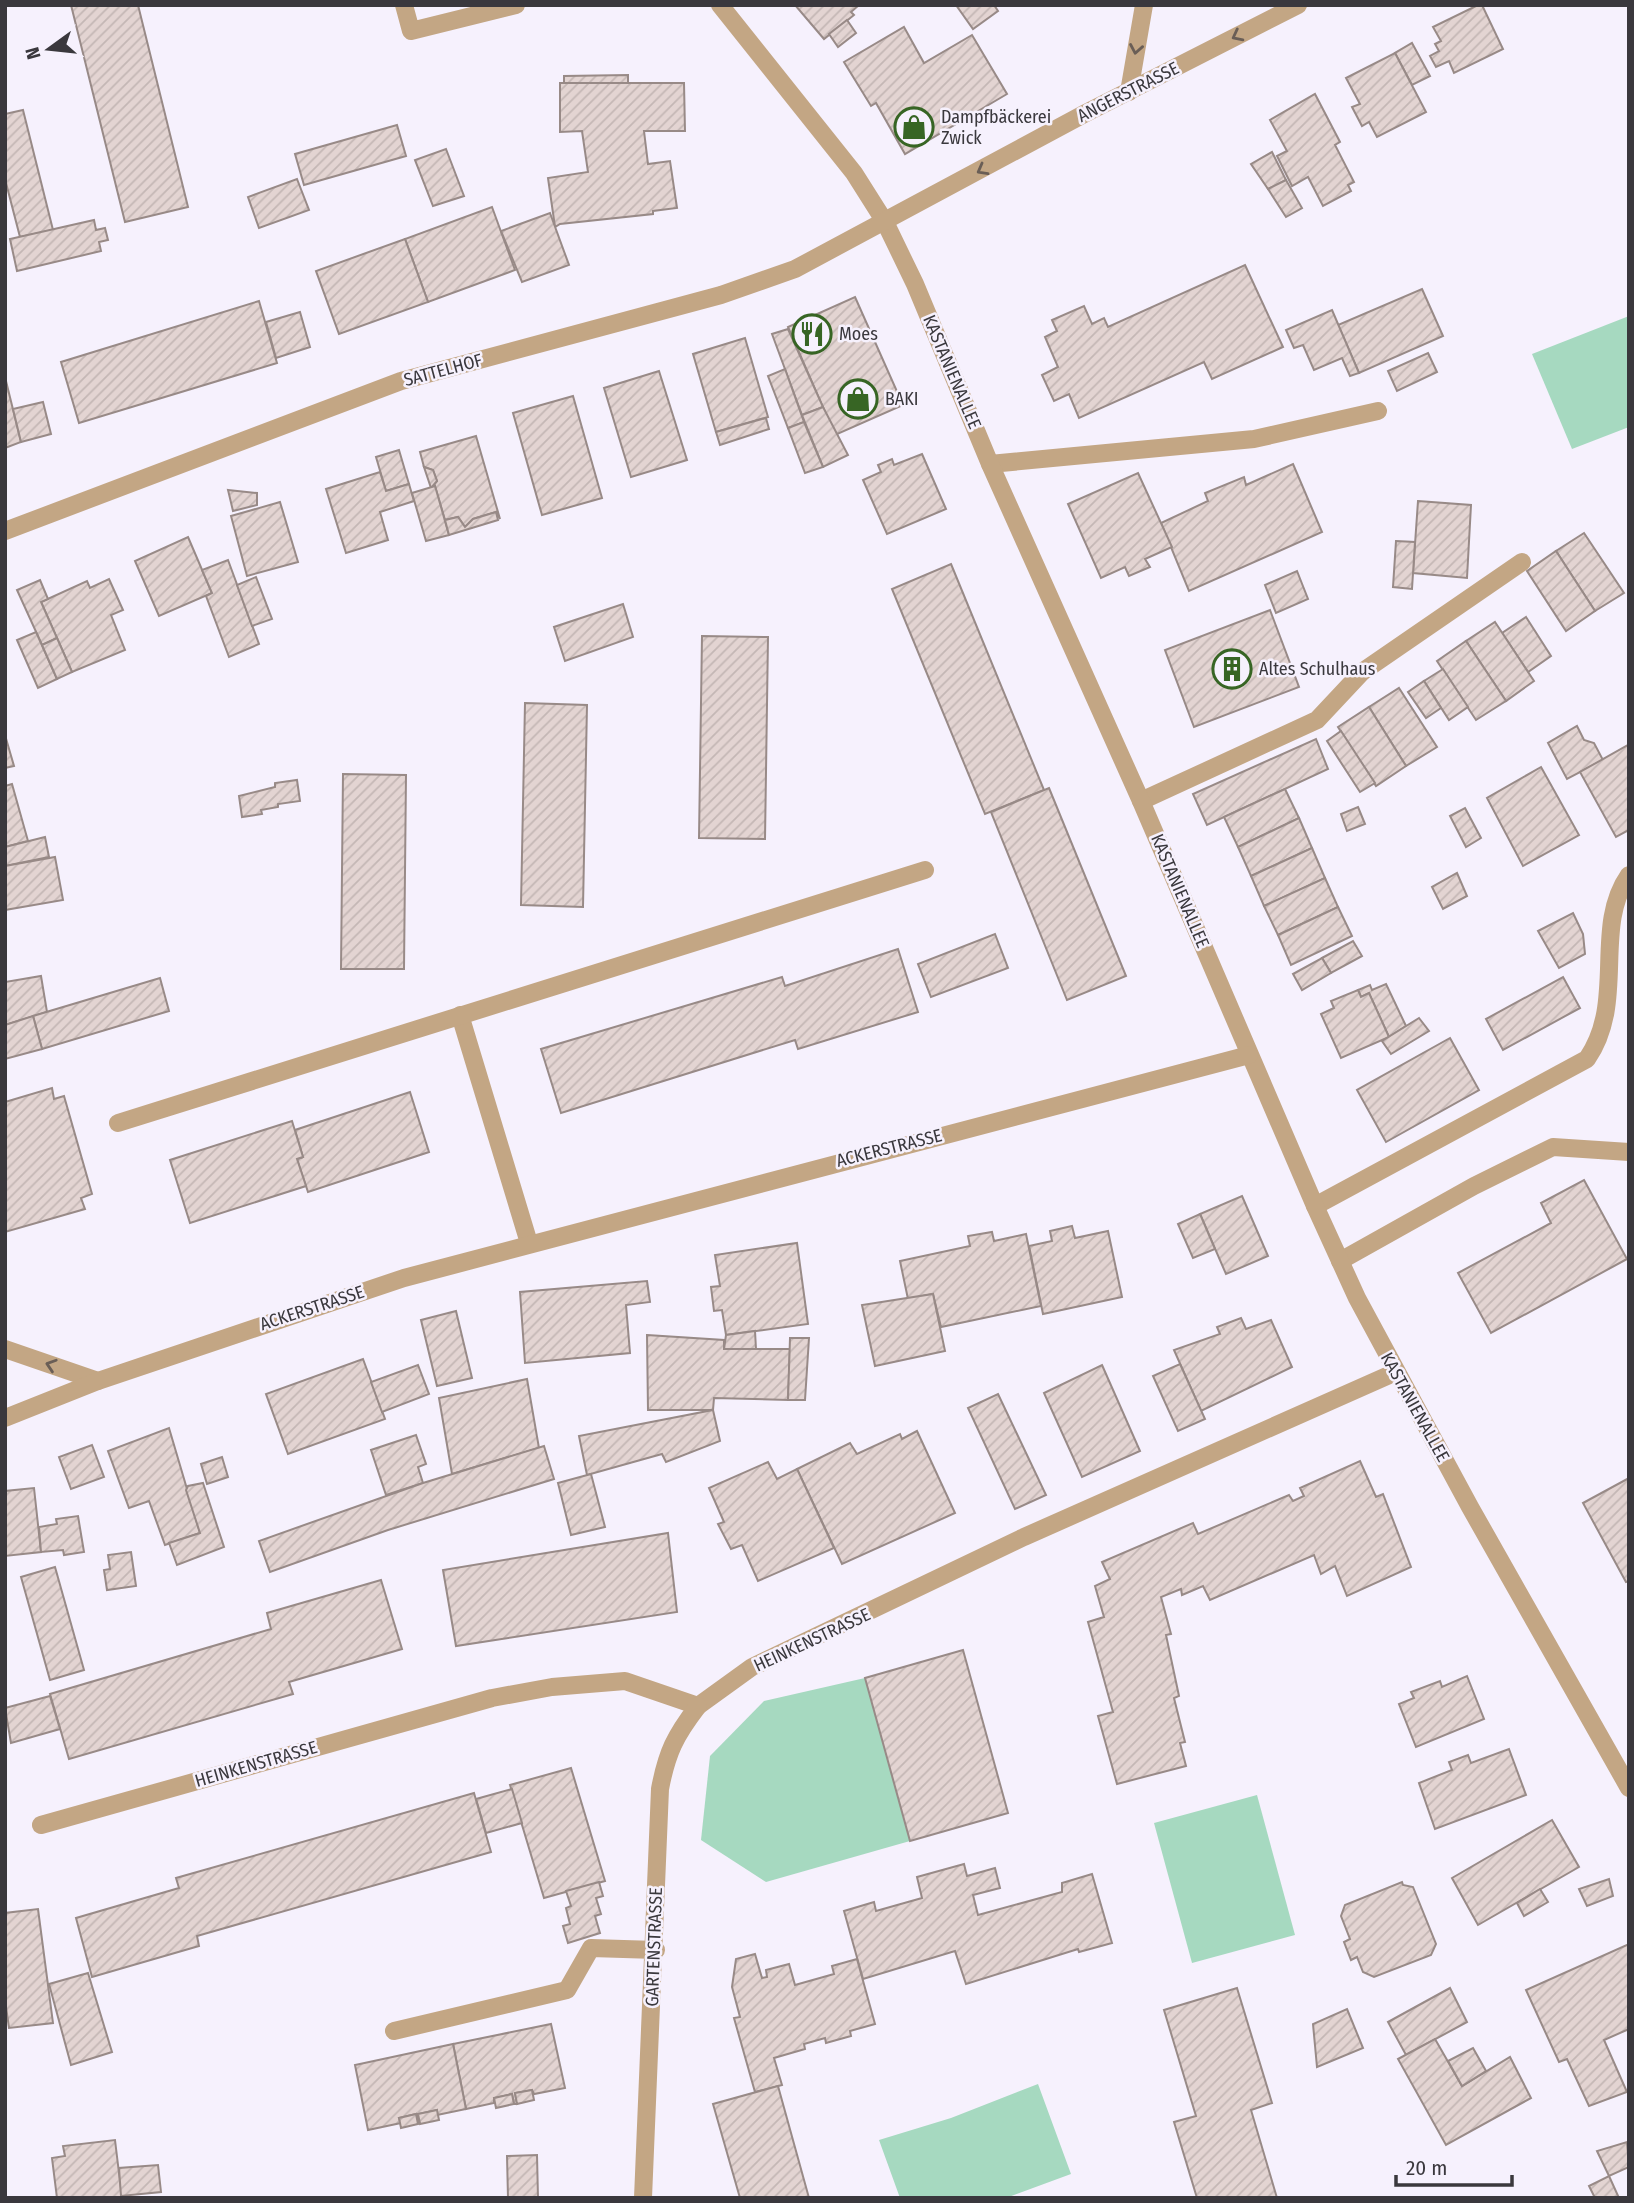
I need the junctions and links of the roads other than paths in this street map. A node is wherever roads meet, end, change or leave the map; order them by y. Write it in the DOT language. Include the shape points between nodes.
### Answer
graph roads {
  1 [pos="404,5"];
  2 [pos="516,5"];
  3 [pos="720,5"];
  4 [pos="1144,5"];
  5 [pos="1298,5"];
  6 [pos="1129,92"];
  7 [pos="885,222"];
  8 [pos="1378,411"];
  9 [pos="990,464"];
  10 [pos="5,531"];
  11 [pos="1522,562"];
  12 [pos="1141,801"];
  13 [pos="925,870"];
  14 [pos="1629,875"];
  15 [pos="460,1015"];
  16 [pos="1249,1055"];
  17 [pos="118,1122"];
  18 [pos="1629,1152"];
  19 [pos="1314,1206"];
  20 [pos="528,1243"];
  21 [pos="1340,1261"];
  22 [pos="5,1349"];
  23 [pos="1396,1372"];
  24 [pos="98,1381"];
  25 [pos="5,1418"];
  26 [pos="698,1706"];
  27 [pos="1629,1788"];
  28 [pos="41,1825"];
  29 [pos="656,1950"];
  30 [pos="394,2031"];
  31 [pos="643,2198"];
  1 -- 2 [label="street" via="411,31"];
  3 -- 7 [label="street, KASTANIENALLEE" via="854,173"];
  4 -- 6 [label="street, one-way"];
  5 -- 6 [label="street, ANGERSTRASSE, one-way"];
  6 -- 7 [label="street, ANGERSTRASSE, one-way"];
  7 -- 9 [label="street, KASTANIENALLEE"];
  7 -- 10 [label="street, SATTELHOF" via="795,269 721,295 401,381"];
  8 -- 9 [label="street" via="1254,439"];
  9 -- 12 [label="street, KASTANIENALLEE"];
  11 -- 12 [label="street" via="1362,672 1317,720"];
  12 -- 16 [label="street, KASTANIENALLEE"];
  13 -- 15 [label="street"];
  14 -- 19 [label="street" via="1614,901 1606,1020 1587,1059"];
  15 -- 17 [label="street"];
  15 -- 20 [label="street"];
  16 -- 19 [label="street, KASTANIENALLEE"];
  16 -- 20 [label="street, ACKERSTRASSE"];
  18 -- 21 [label="street" via="1553,1147"];
  19 -- 21 [label="street, KASTANIENALLEE"];
  20 -- 24 [label="street, ACKERSTRASSE" via="404,1278"];
  21 -- 23 [label="street, KASTANIENALLEE"];
  24 -- 22 [label="street, one-way"];
  23 -- 26 [label="street, HEINKENSTRASSE" via="1024,1537 752,1667"];
  23 -- 27 [label="street, KASTANIENALLEE"];
  24 -- 25 [label="street, ACKERSTRASSE"];
  26 -- 28 [label="street, HEINKENSTRASSE" via="625,1681 516,1693"];
  26 -- 29 [label="street, GARTENSTRASSE" via="676,1734 660,1789"];
  29 -- 30 [label="street" via="592,1948 567,1990"];
  29 -- 31 [label="street, GARTENSTRASSE"];
}
